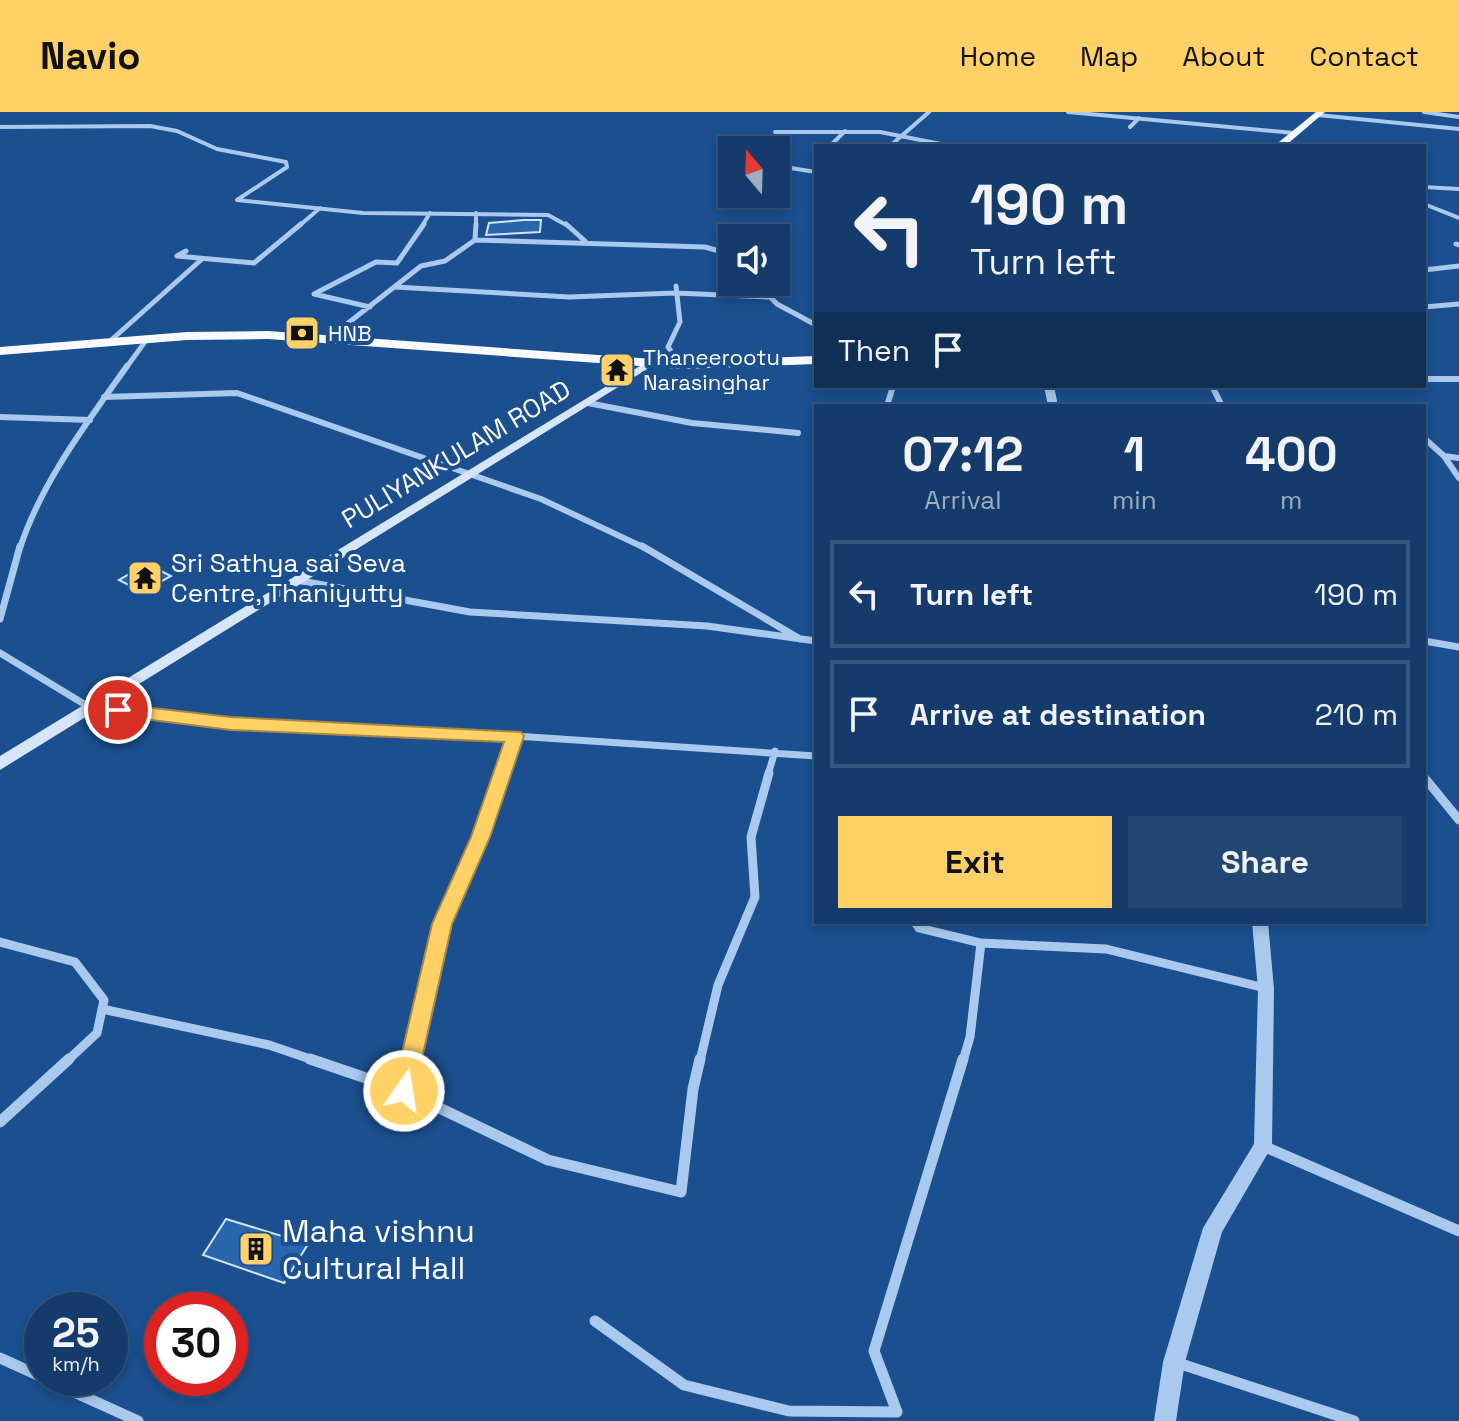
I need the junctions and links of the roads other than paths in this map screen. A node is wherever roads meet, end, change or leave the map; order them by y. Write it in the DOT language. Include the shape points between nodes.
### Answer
graph roads {
  1 [pos="929,112"];
  2 [pos="1068,112"];
  3 [pos="1424,112"];
  4 [pos="1320,114"];
  5 [pos="1459,117"];
  6 [pos="1139,118"];
  7 [pos="0,127"];
  8 [pos="1130,127"];
  9 [pos="1459,129"];
  10 [pos="845,131"];
  11 [pos="775,132"];
  12 [pos="1294,133"];
  13 [pos="901,135"];
  14 [pos="832,144"];
  15 [pos="892,144"];
  16 [pos="942,144"];
  17 [pos="1281,144"];
  18 [pos="790,168"];
  19 [pos="814,172"];
  20 [pos="1426,187"];
  21 [pos="1459,189"];
  22 [pos="1426,205"];
  23 [pos="320,208"];
  24 [pos="430,213"];
  25 [pos="476,213"];
  26 [pos="1459,218"];
  27 [pos="475,240"];
  28 [pos="585,241"];
  29 [pos="186,251"];
  30 [pos="718,251"];
  31 [pos="202,259"];
  32 [pos="1459,266"];
  33 [pos="1426,270"];
  34 [pos="676,286"];
  35 [pos="395,287"];
  36 [pos="675,293"];
  37 [pos="769,297"];
  38 [pos="1459,304"];
  39 [pos="370,307"];
  40 [pos="1426,307"];
  41 [pos="814,324"];
  42 [pos="329,338"];
  43 [pos="147,339"];
  44 [pos="109,342"];
  45 [pos="0,351"];
  46 [pos="814,360"];
  47 [pos="652,363"];
  48 [pos="681,365"];
  49 [pos="1426,379"];
  50 [pos="1459,379"];
  51 [pos="104,397"];
  52 [pos="588,403"];
  53 [pos="0,417"];
  54 [pos="90,420"];
  55 [pos="798,433"];
  56 [pos="1426,440"];
  57 [pos="1444,456"];
  58 [pos="1459,458"];
  59 [pos="469,473"];
  60 [pos="1459,478"];
  61 [pos="11,576"];
  62 [pos="0,577"];
  63 [pos="295,580"];
  64 [pos="0,619"];
  65 [pos="800,639"];
  66 [pos="814,641"];
  67 [pos="1426,641"];
  68 [pos="1459,647"];
  69 [pos="0,653"];
  70 [pos="89,707"];
  71 [pos="515,736"];
  72 [pos="775,751"];
  73 [pos="814,756"];
  74 [pos="0,764"];
  75 [pos="1426,779"];
  76 [pos="1459,820"];
  77 [pos="916,924"];
  78 [pos="1260,924"];
  79 [pos="0,942"];
  80 [pos="981,943"];
  81 [pos="1266,989"];
  82 [pos="102,1009"];
  83 [pos="404,1091"];
  84 [pos="0,1122"];
  85 [pos="1263,1146"];
  86 [pos="1459,1231"];
  87 [pos="595,1321"];
  88 [pos="0,1358"];
  89 [pos="1174,1362"];
  90 [pos="24,1369"];
  91 [pos="83,1396"];
  92 [pos="138,1421"];
  93 [pos="1165,1421"];
  94 [pos="1354,1421"];
  1 -- 13 [label="street"];
  2 -- 6 [label="street"];
  3 -- 5 [label="street"];
  4 -- 9 [label="street" via="1366,123"];
  4 -- 12 [label="highway"];
  6 -- 8 [label="street"];
  6 -- 12 [label="street"];
  7 -- 23 [label="street" via="131,125 177,131 217,149 286,162 287,167 237,200"];
  10 -- 11 [label="street"];
  10 -- 13 [label="street"];
  10 -- 14 [label="street"];
  12 -- 17 [label="highway"];
  13 -- 15 [label="street"];
  13 -- 16 [label="street"];
  18 -- 19 [label="street"];
  20 -- 21 [label="street"];
  22 -- 26 [label="street"];
  23 -- 24 [label="street"];
  23 -- 31 [label="street" via="254,263"];
  24 -- 25 [label="street"];
  24 -- 39 [label="street" via="397,263 376,262 314,294"];
  25 -- 27 [label="street"];
  25 -- 28 [label="street" via="557,217"];
  27 -- 28 [label="street"];
  27 -- 35 [label="street" via="445,261 421,266"];
  28 -- 30 [label="street"];
  29 -- 31 [label="street" via="177,256"];
  31 -- 44 [label="street"];
  32 -- 33 [label="street"];
  34 -- 36 [label="street"];
  35 -- 36 [label="street" via="584,297"];
  35 -- 39 [label="street"];
  36 -- 37 [label="street"];
  36 -- 48 [label="street" via="681,328 668,347"];
  37 -- 41 [label="street"];
  38 -- 40 [label="street"];
  39 -- 42 [label="street"];
  42 -- 43 [label="highway"];
  42 -- 47 [label="highway"];
  43 -- 44 [label="highway"];
  43 -- 51 [label="street"];
  44 -- 45 [label="highway"];
  46 -- 48 [label="highway"];
  47 -- 48 [label="highway"];
  47 -- 52 [label="main road, PULIYANKULAM ROAD"];
  49 -- 50 [label="street"];
  51 -- 54 [label="street"];
  51 -- 59 [label="street" via="237,393"];
  52 -- 55 [label="street" via="650,419"];
  52 -- 59 [label="main road, PULIYANKULAM ROAD"];
  53 -- 54 [label="street"];
  54 -- 61 [label="street" via="40,500"];
  56 -- 57 [label="street"];
  57 -- 58 [label="street"];
  57 -- 60 [label="street"];
  59 -- 63 [label="main road, PULIYANKULAM ROAD"];
  59 -- 65 [label="street" via="627,537"];
  61 -- 62 [label="street"];
  61 -- 64 [label="street"];
  63 -- 65 [label="street" via="470,612 707,626"];
  63 -- 70 [label="main road, PULIYANKULAM ROAD"];
  65 -- 66 [label="street"];
  67 -- 68 [label="street"];
  69 -- 70 [label="street"];
  70 -- 71 [label="street" via="231,723"];
  70 -- 74 [label="main road, PULIYANKULAM ROAD"];
  71 -- 72 [label="street"];
  71 -- 83 [label="street" via="442,924"];
  72 -- 73 [label="street"];
  72 -- 83 [label="street" via="751,837 755,897 715,1000 693,1089 681,1192 548,1160"];
  75 -- 76 [label="street"];
  77 -- 80 [label="street"];
  78 -- 81 [label="street"];
  79 -- 82 [label="street" via="75,962 104,1000"];
  80 -- 81 [label="street" via="1106,949"];
  80 -- 87 [label="street" via="970,1037 874,1351 897,1412 789,1411 684,1385"];
  81 -- 85 [label="street"];
  82 -- 83 [label="street" via="269,1045"];
  82 -- 84 [label="street" via="97,1033"];
  85 -- 86 [label="street"];
  85 -- 89 [label="street" via="1213,1228"];
  88 -- 90 [label="street"];
  89 -- 93 [label="street"];
  89 -- 94 [label="street"];
  91 -- 92 [label="street"];
}
